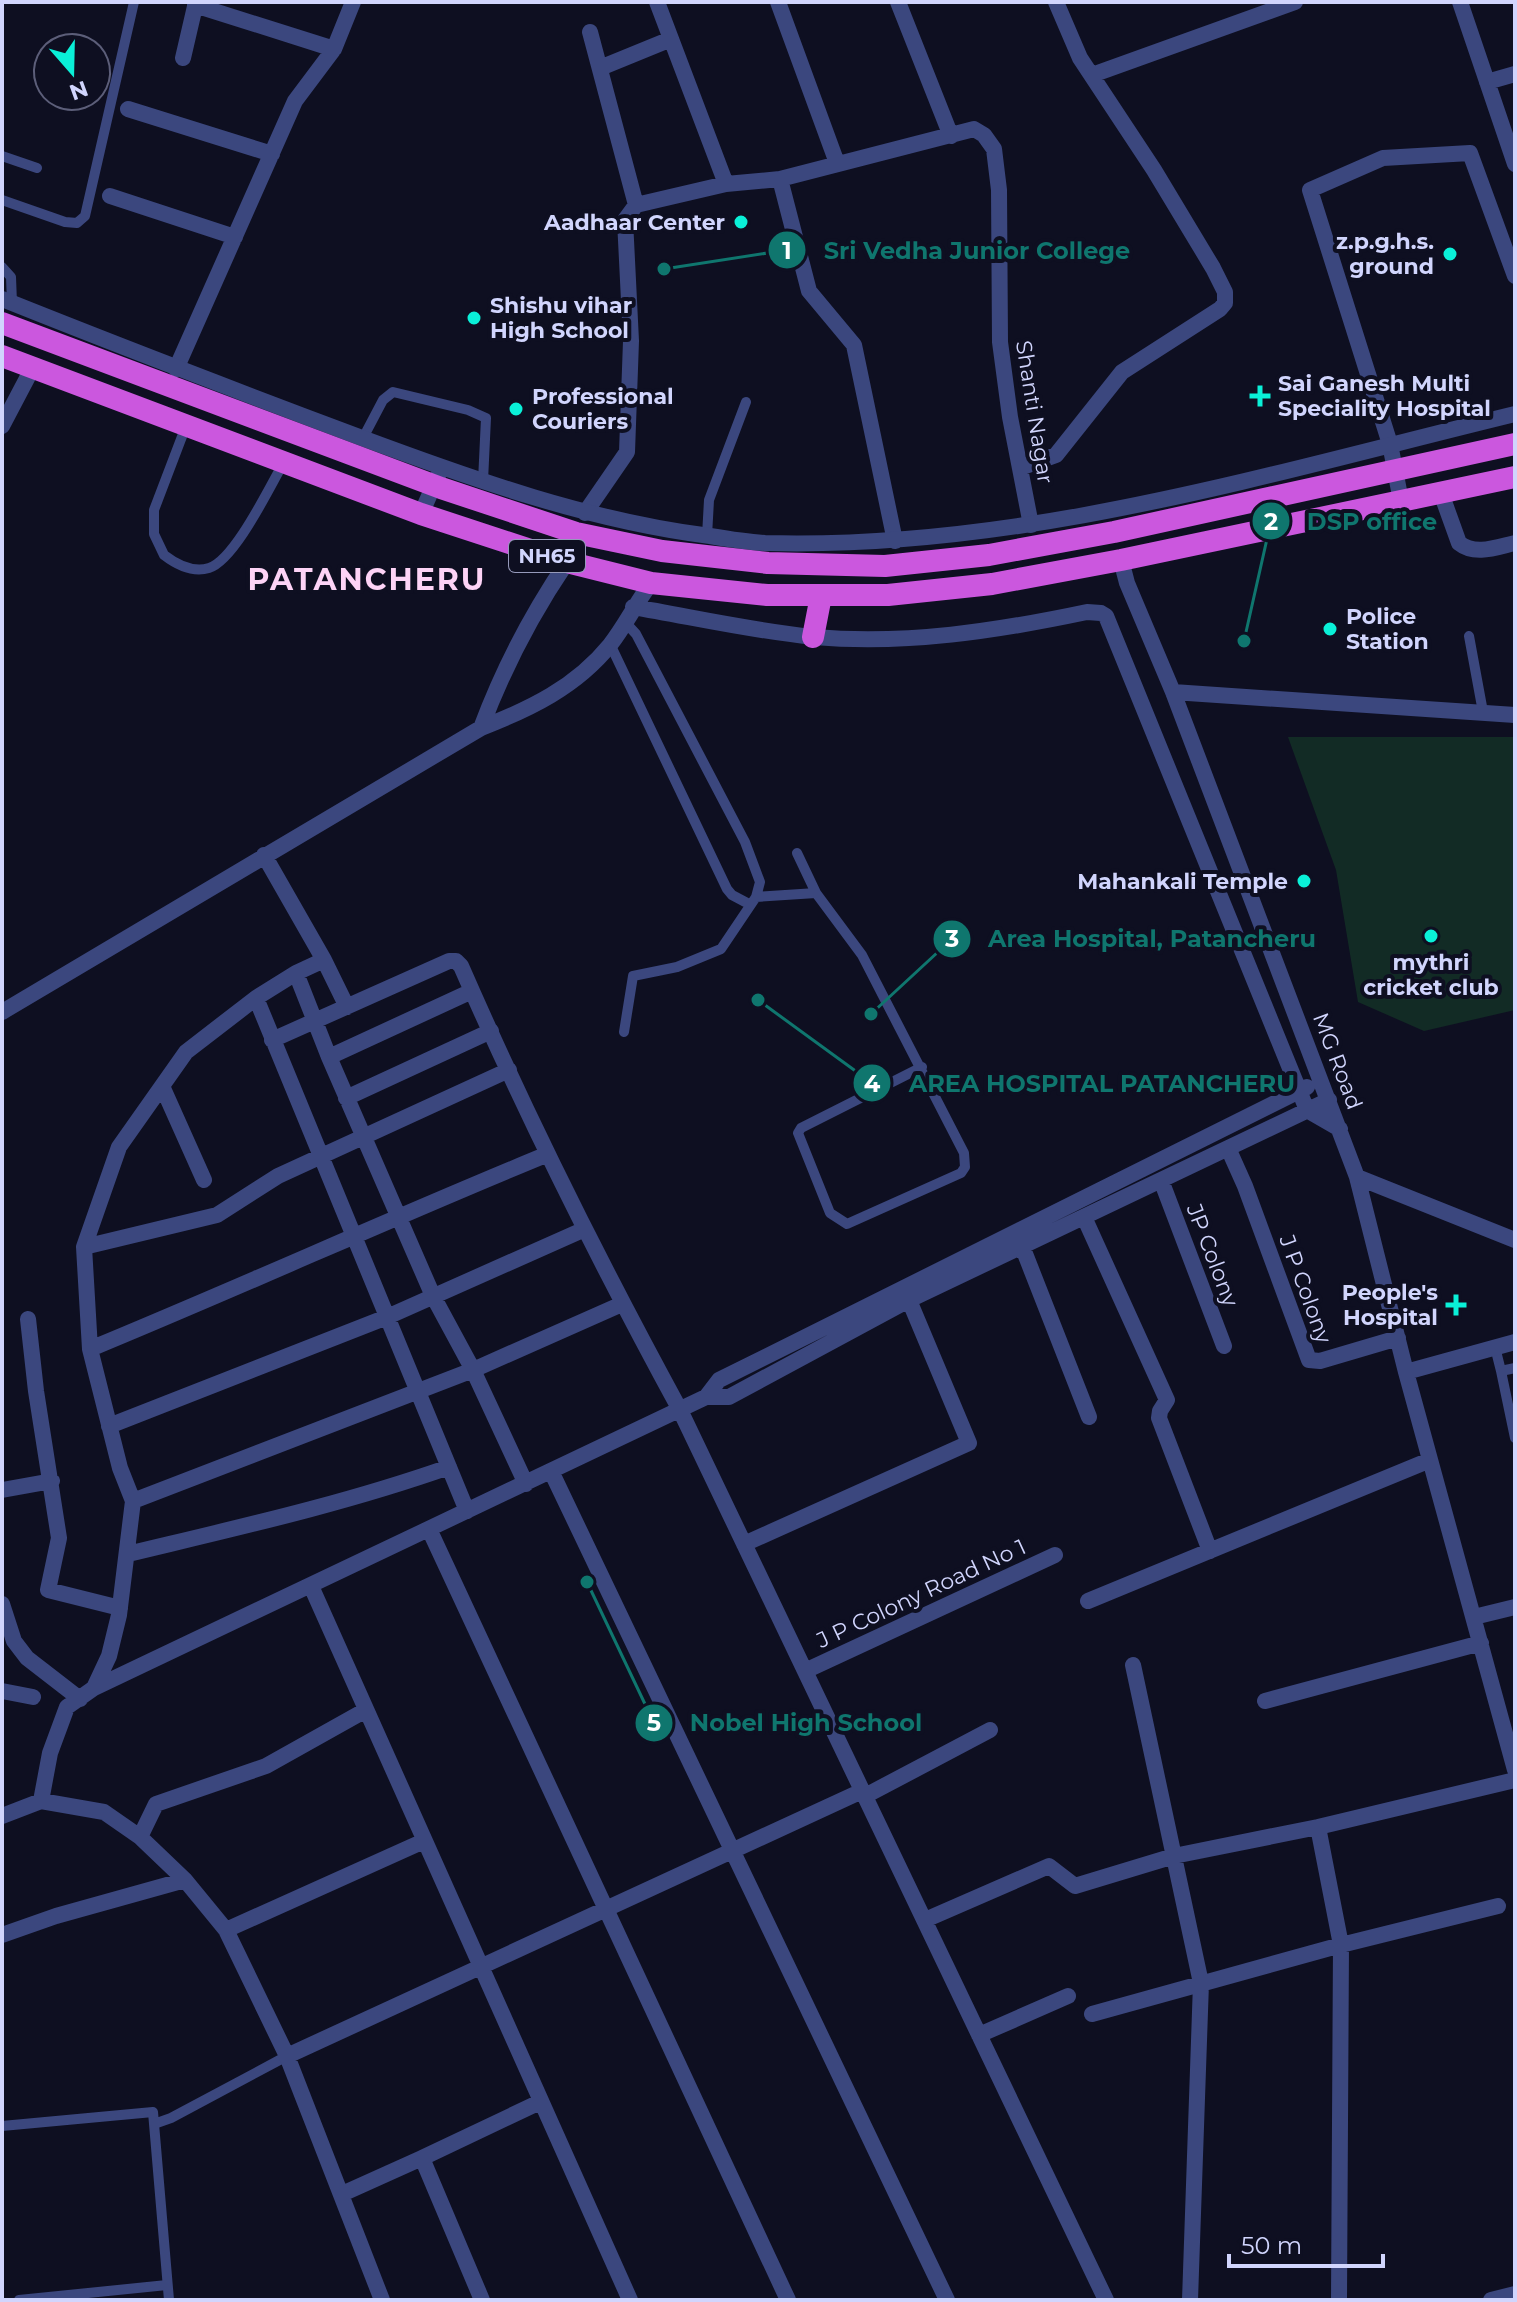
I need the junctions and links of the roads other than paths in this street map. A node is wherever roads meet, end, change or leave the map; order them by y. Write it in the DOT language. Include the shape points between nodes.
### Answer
graph roads {
  1 [pos="134,2"];
  2 [pos="353,2"];
  3 [pos="657,2"];
  4 [pos="778,2"];
  5 [pos="898,2"];
  6 [pos="1056,2"];
  7 [pos="1295,2"];
  8 [pos="1460,2"];
  9 [pos="196,3"];
  10 [pos="590,32"];
  11 [pos="671,39"];
  12 [pos="334,49"];
  13 [pos="183,58"];
  14 [pos="600,68"];
  15 [pos="1515,74"];
  16 [pos="1092,75"];
  17 [pos="1487,82"];
  18 [pos="128,109"];
  19 [pos="951,136"];
  20 [pos="272,154"];
  21 [pos="2,156"];
  22 [pos="837,163"];
  23 [pos="1515,164"];
  24 [pos="37,168"];
  25 [pos="780,179"];
  26 [pos="726,184"];
  27 [pos="110,196"];
  28 [pos="2,200"];
  29 [pos="636,205"];
  30 [pos="235,237"];
  31 [pos="2,267"];
  32 [pos="1515,276"];
  33 [pos="5,308"];
  34 [pos="2,356"];
  35 [pos="33,367"];
  36 [pos="176,369"];
  37 [pos="746,402"];
  38 [pos="1515,414"];
  39 [pos="186,425"];
  40 [pos="2,426"];
  41 [pos="363,438"];
  42 [pos="1390,444"];
  43 [pos="1515,444"];
  44 [pos="284,462"];
  45 [pos="1020,468"];
  46 [pos="1395,471"];
  47 [pos="438,476"];
  48 [pos="1515,477"];
  49 [pos="483,481"];
  50 [pos="1441,493"];
  51 [pos="1401,501"];
  52 [pos="585,513"];
  53 [pos="421,514"];
  54 [pos="1112,522"];
  55 [pos="1031,525"];
  56 [pos="707,536"];
  57 [pos="895,541"];
  58 [pos="1515,543"];
  59 [pos="1121,560"];
  60 [pos="567,562"];
  61 [pos="651,583"];
  62 [pos="821,596"];
  63 [pos="629,614"];
  64 [pos="1469,636"];
  65 [pos="813,637"];
  66 [pos="610,644"];
  67 [pos="1173,692"];
  68 [pos="1483,712"];
  69 [pos="1515,715"];
  70 [pos="481,728"];
  71 [pos="797,853"];
  72 [pos="264,855"];
  73 [pos="816,893"];
  74 [pos="752,900"];
  75 [pos="324,960"];
  76 [pos="296,973"];
  77 [pos="472,991"];
  78 [pos="256,998"];
  79 [pos="347,1007"];
  80 [pos="2,1012"];
  81 [pos="314,1021"];
  82 [pos="491,1031"];
  83 [pos="624,1032"];
  84 [pos="272,1040"];
  85 [pos="329,1057"];
  86 [pos="922,1067"];
  87 [pos="509,1070"];
  88 [pos="1322,1080"];
  89 [pos="162,1086"];
  90 [pos="1299,1090"];
  91 [pos="346,1098"];
  92 [pos="1329,1100"];
  93 [pos="1307,1110"];
  94 [pos="1340,1129"];
  95 [pos="363,1137"];
  96 [pos="1228,1148"];
  97 [pos="548,1154"];
  98 [pos="320,1157"];
  99 [pos="1357,1177"];
  100 [pos="204,1180"];
  101 [pos="1161,1180"];
  102 [pos="398,1216"];
  103 [pos="1084,1217"];
  104 [pos="585,1229"];
  105 [pos="353,1235"];
  106 [pos="1515,1240"];
  107 [pos="1022,1246"];
  108 [pos="84,1247"];
  109 [pos="433,1296"];
  110 [pos="909,1300"];
  111 [pos="622,1304"];
  112 [pos="387,1317"];
  113 [pos="28,1319"];
  114 [pos="1398,1338"];
  115 [pos="1515,1342"];
  116 [pos="1224,1346"];
  117 [pos="1495,1347"];
  118 [pos="90,1349"];
  119 [pos="1515,1368"];
  120 [pos="473,1370"];
  121 [pos="1501,1371"];
  122 [pos="1406,1372"];
  123 [pos="719,1380"];
  124 [pos="417,1391"];
  125 [pos="706,1397"];
  126 [pos="729,1397"];
  127 [pos="680,1410"];
  128 [pos="1089,1417"];
  129 [pos="109,1426"];
  130 [pos="1515,1438"];
  131 [pos="1430,1460"];
  132 [pos="449,1467"];
  133 [pos="551,1471"];
  134 [pos="52,1481"];
  135 [pos="526,1484"];
  136 [pos="2,1490"];
  137 [pos="133,1501"];
  138 [pos="467,1511"];
  139 [pos="429,1529"];
  140 [pos="744,1544"];
  141 [pos="1210,1551"];
  142 [pos="128,1554"];
  143 [pos="1055,1555"];
  144 [pos="311,1586"];
  145 [pos="1088,1601"];
  146 [pos="2,1604"];
  147 [pos="1515,1607"];
  148 [pos="120,1608"];
  149 [pos="1474,1617"];
  150 [pos="8,1643"];
  151 [pos="1481,1643"];
  152 [pos="1133,1665"];
  153 [pos="805,1671"];
  154 [pos="94,1688"];
  155 [pos="2,1691"];
  156 [pos="33,1697"];
  157 [pos="80,1699"];
  158 [pos="1265,1701"];
  159 [pos="366,1710"];
  160 [pos="990,1730"];
  161 [pos="1514,1765"];
  162 [pos="1515,1780"];
  163 [pos="864,1794"];
  164 [pos="41,1801"];
  165 [pos="2,1816"];
  166 [pos="1318,1827"];
  167 [pos="140,1837"];
  168 [pos="424,1841"];
  169 [pos="732,1851"];
  170 [pos="1174,1856"];
  171 [pos="185,1880"];
  172 [pos="1498,1906"];
  173 [pos="606,1909"];
  174 [pos="925,1920"];
  175 [pos="226,1930"];
  176 [pos="2,1935"];
  177 [pos="1341,1945"];
  178 [pos="480,1967"];
  179 [pos="1201,1983"];
  180 [pos="1068,1996"];
  181 [pos="1092,2014"];
  182 [pos="979,2035"];
  183 [pos="287,2056"];
  184 [pos="540,2102"];
  185 [pos="154,2124"];
  186 [pos="2,2126"];
  187 [pos="422,2158"];
  188 [pos="342,2194"];
  189 [pos="167,2285"];
  190 [pos="1515,2294"];
  191 [pos="19,2300"];
  192 [pos="169,2300"];
  193 [pos="382,2300"];
  194 [pos="482,2300"];
  195 [pos="630,2300"];
  196 [pos="788,2300"];
  197 [pos="947,2300"];
  198 [pos="1106,2300"];
  199 [pos="1190,2300"];
  200 [pos="1339,2300"];
  201 [pos="1491,2300"];
  1 -- 28 [label="lane" via="85,216 77,223 65,222"];
  2 -- 12 [label="street"];
  3 -- 11 [label="street"];
  4 -- 22 [label="street"];
  5 -- 19 [label="street"];
  6 -- 16 [label="street"];
  7 -- 16 [label="street"];
  8 -- 17 [label="street"];
  9 -- 12 [label="street"];
  9 -- 13 [label="street"];
  10 -- 14 [label="street"];
  11 -- 14 [label="street"];
  11 -- 26 [label="street"];
  12 -- 20 [label="street" via="295,101"];
  14 -- 29 [label="street"];
  15 -- 17 [label="street"];
  16 -- 45 [label="street" via="1213,268 1225,303 1122,372 1056,455"];
  17 -- 23 [label="street"];
  18 -- 20 [label="street"];
  19 -- 22 [label="street"];
  19 -- 45 [label="street, Shanti Nagar" via="974,129 994,149 1000,342"];
  20 -- 30 [label="street"];
  21 -- 24 [label="lane"];
  22 -- 25 [label="street"];
  25 -- 26 [label="street"];
  25 -- 57 [label="street" via="809,291 854,345"];
  26 -- 29 [label="street"];
  27 -- 30 [label="street"];
  29 -- 52 [label="street" via="625,220 631,341 627,452"];
  30 -- 36 [label="street"];
  31 -- 33 [label="lane" via="11,277"];
  32 -- 42 [label="street" via="1470,153 1383,158 1310,190"];
  33 -- 36 [label="street"];
  33 -- 47 [label="highway, NH65"];
  34 -- 35 [label="highway, NH65"];
  35 -- 39 [label="highway, NH65"];
  35 -- 40 [label="street"];
  36 -- 41 [label="street"];
  37 -- 56 [label="lane" via="709,500"];
  38 -- 42 [label="street"];
  39 -- 44 [label="highway, NH65"];
  39 -- 44 [label="lane" via="154,510 154,534 164,555 194,570 213,567 234,547"];
  41 -- 47 [label="street"];
  41 -- 49 [label="lane" via="383,400 393,392 468,410 486,418"];
  42 -- 46 [label="street"];
  42 -- 54 [label="street"];
  43 -- 46 [label="highway, NH65"];
  44 -- 53 [label="highway, NH65"];
  45 -- 55 [label="street, Shanti Nagar"];
  46 -- 51 [label="street"];
  46 -- 54 [label="highway, NH65"];
  47 -- 49 [label="street"];
  47 -- 53 [label="street"];
  47 -- 54 [label="highway, NH65" via="576,533 662,551 768,563 885,566 989,555"];
  48 -- 50 [label="highway, NH65"];
  49 -- 52 [label="street"];
  50 -- 51 [label="highway, NH65"];
  50 -- 58 [label="street" via="1465,548"];
  51 -- 59 [label="highway, NH65"];
  52 -- 56 [label="street"];
  53 -- 60 [label="highway, NH65"];
  54 -- 55 [label="street"];
  55 -- 57 [label="street"];
  56 -- 57 [label="street" via="761,543"];
  59 -- 62 [label="highway, NH65" via="992,584"];
  59 -- 67 [label="street, MG Road"];
  60 -- 61 [label="highway, NH65"];
  60 -- 70 [label="street" via="524,629"];
  61 -- 62 [label="highway, NH65"];
  61 -- 63 [label="street"];
  62 -- 65 [label="highway"];
  63 -- 65 [label="street"];
  63 -- 66 [label="street"];
  63 -- 74 [label="lane" via="745,842 760,882"];
  64 -- 68 [label="lane"];
  65 -- 90 [label="street" via="936,638 1101,613 1113,627"];
  66 -- 70 [label="street" via="578,678 528,710"];
  66 -- 74 [label="lane" via="727,889"];
  67 -- 68 [label="street"];
  67 -- 88 [label="street, MG Road"];
  68 -- 69 [label="street"];
  70 -- 72 [label="street"];
  71 -- 73 [label="lane"];
  72 -- 75 [label="street"];
  72 -- 80 [label="street"];
  73 -- 74 [label="lane"];
  73 -- 86 [label="lane" via="862,955"];
  74 -- 83 [label="lane" via="721,949 677,967 633,976"];
  75 -- 76 [label="street"];
  75 -- 79 [label="street"];
  76 -- 78 [label="street"];
  76 -- 81 [label="street"];
  77 -- 79 [label="street" via="461,966 449,961"];
  77 -- 82 [label="street"];
  77 -- 85 [label="street"];
  78 -- 84 [label="street"];
  78 -- 89 [label="street" via="186,1052"];
  79 -- 81 [label="street"];
  81 -- 84 [label="street"];
  81 -- 85 [label="street"];
  82 -- 87 [label="street"];
  82 -- 91 [label="street"];
  84 -- 98 [label="street"];
  85 -- 91 [label="street"];
  86 -- 86 [label="lane" via="964,1153 965,1167 847,1224 830,1213 798,1133"];
  87 -- 95 [label="street"];
  87 -- 97 [label="street"];
  88 -- 90 [label="street"];
  88 -- 92 [label="street, MG Road"];
  89 -- 100 [label="street"];
  89 -- 108 [label="street" via="119,1147"];
  90 -- 93 [label="street"];
  90 -- 123 [label="street"];
  91 -- 95 [label="street"];
  92 -- 93 [label="street"];
  92 -- 94 [label="street, MG Road"];
  93 -- 94 [label="street, MG Road"];
  93 -- 96 [label="street"];
  94 -- 99 [label="street"];
  95 -- 98 [label="street"];
  95 -- 102 [label="street"];
  96 -- 101 [label="street"];
  96 -- 114 [label="street, J P Colony" via="1309,1360"];
  97 -- 102 [label="street"];
  97 -- 104 [label="street"];
  98 -- 105 [label="street"];
  98 -- 108 [label="street" via="278,1176 217,1215"];
  99 -- 106 [label="street"];
  99 -- 114 [label="street"];
  101 -- 103 [label="street"];
  101 -- 116 [label="street, JP Colony"];
  102 -- 105 [label="street"];
  102 -- 109 [label="street"];
  103 -- 107 [label="street"];
  103 -- 141 [label="street" via="1167,1400 1159,1418"];
  104 -- 109 [label="street"];
  104 -- 111 [label="street"];
  105 -- 112 [label="street"];
  105 -- 118 [label="street"];
  107 -- 110 [label="street"];
  107 -- 128 [label="street"];
  108 -- 118 [label="street"];
  109 -- 112 [label="street"];
  109 -- 120 [label="street"];
  110 -- 126 [label="street"];
  110 -- 140 [label="street" via="969,1443"];
  111 -- 120 [label="street"];
  111 -- 127 [label="street"];
  112 -- 124 [label="street"];
  112 -- 129 [label="street"];
  113 -- 134 [label="street"];
  114 -- 122 [label="street"];
  115 -- 117 [label="street"];
  117 -- 121 [label="lane"];
  117 -- 122 [label="street"];
  118 -- 129 [label="street"];
  119 -- 121 [label="lane"];
  120 -- 124 [label="street"];
  120 -- 135 [label="street"];
  121 -- 130 [label="lane"];
  122 -- 131 [label="street"];
  123 -- 125 [label="street"];
  123 -- 126 [label="street"];
  124 -- 132 [label="street"];
  124 -- 137 [label="street"];
  125 -- 126 [label="street"];
  125 -- 127 [label="street"];
  127 -- 133 [label="street"];
  127 -- 140 [label="street"];
  129 -- 137 [label="street"];
  131 -- 141 [label="street"];
  131 -- 149 [label="street"];
  132 -- 138 [label="street"];
  132 -- 142 [label="street" via="258,1523"];
  133 -- 135 [label="street"];
  133 -- 169 [label="street"];
  134 -- 136 [label="street"];
  134 -- 148 [label="street" via="59,1538 48,1590"];
  135 -- 138 [label="street"];
  137 -- 142 [label="street"];
  138 -- 139 [label="street"];
  139 -- 144 [label="street"];
  139 -- 173 [label="street"];
  140 -- 153 [label="street"];
  141 -- 145 [label="street"];
  142 -- 148 [label="street"];
  143 -- 153 [label="street, J P Colony Road No 1"];
  144 -- 154 [label="street"];
  144 -- 159 [label="street"];
  146 -- 150 [label="street"];
  147 -- 149 [label="street"];
  148 -- 154 [label="street" via="109,1656"];
  149 -- 151 [label="street"];
  150 -- 157 [label="street"];
  151 -- 158 [label="street"];
  151 -- 161 [label="street"];
  152 -- 170 [label="street"];
  153 -- 163 [label="street"];
  154 -- 157 [label="street"];
  155 -- 156 [label="street"];
  157 -- 164 [label="street" via="67,1707 50,1753"];
  159 -- 167 [label="street" via="266,1766 156,1804"];
  159 -- 168 [label="street"];
  160 -- 163 [label="street"];
  162 -- 166 [label="street"];
  163 -- 169 [label="street"];
  163 -- 174 [label="street"];
  164 -- 165 [label="street"];
  164 -- 167 [label="street" via="104,1812"];
  166 -- 170 [label="street"];
  166 -- 177 [label="street"];
  167 -- 171 [label="street"];
  168 -- 175 [label="street"];
  168 -- 178 [label="street"];
  169 -- 173 [label="street"];
  169 -- 197 [label="street"];
  170 -- 174 [label="street" via="1075,1886 1049,1866"];
  170 -- 179 [label="street"];
  171 -- 175 [label="street"];
  171 -- 176 [label="street"];
  172 -- 177 [label="street"];
  173 -- 178 [label="street"];
  173 -- 196 [label="street"];
  174 -- 182 [label="street"];
  175 -- 183 [label="street"];
  177 -- 179 [label="street"];
  177 -- 200 [label="street"];
  178 -- 183 [label="street"];
  178 -- 184 [label="street"];
  179 -- 181 [label="street"];
  179 -- 199 [label="street"];
  180 -- 182 [label="street"];
  182 -- 198 [label="street"];
  183 -- 185 [label="lane"];
  183 -- 188 [label="street"];
  184 -- 187 [label="street"];
  184 -- 195 [label="street"];
  185 -- 186 [label="lane" via="153,2112"];
  185 -- 189 [label="lane"];
  187 -- 188 [label="street"];
  187 -- 194 [label="street"];
  188 -- 193 [label="street"];
  189 -- 191 [label="lane"];
  189 -- 192 [label="lane"];
  190 -- 201 [label="street"];
}
